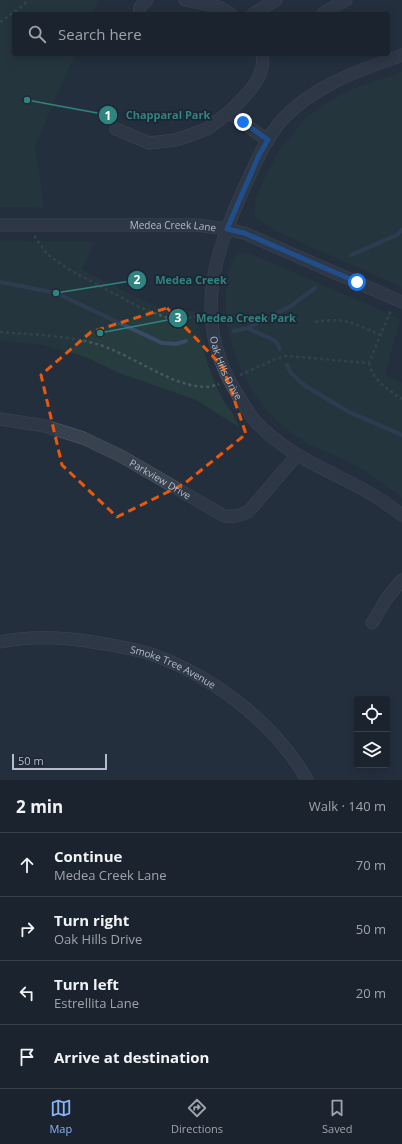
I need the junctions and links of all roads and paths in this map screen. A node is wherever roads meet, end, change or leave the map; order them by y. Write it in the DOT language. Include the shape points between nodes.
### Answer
graph roads {
  1 [pos="28,0"];
  2 [pos="147,0"];
  3 [pos="185,0"];
  4 [pos="276,0"];
  5 [pos="346,0"];
  6 [pos="14,12"];
  7 [pos="140,12"];
  8 [pos="227,12"];
  9 [pos="256,12"];
  10 [pos="325,12"];
  11 [pos="12,13"];
  12 [pos="0,22"];
  13 [pos="402,55"];
  14 [pos="262,56"];
  15 [pos="229,112"];
  16 [pos="116,129"];
  17 [pos="268,140"];
  18 [pos="0,225"];
  19 [pos="37,225"];
  20 [pos="227,229"];
  21 [pos="402,302"];
  22 [pos="391,309"];
  23 [pos="211,314"];
  24 [pos="315,322"];
  25 [pos="0,332"];
  26 [pos="380,335"];
  27 [pos="369,363"];
  28 [pos="240,375"];
  29 [pos="219,384"];
  30 [pos="402,399"];
  31 [pos="0,419"];
  32 [pos="297,455"];
  33 [pos="402,515"];
  34 [pos="402,580"];
  35 [pos="372,623"];
  36 [pos="0,642"];
  37 [pos="306,780"];
  1 -- 6 [label="path"];
  2 -- 7 [label="street" via="140,7"];
  3 -- 8 [label="street" via="219,7"];
  4 -- 9 [label="street"];
  5 -- 10 [label="street"];
  11 -- 12 [label="path"];
  13 -- 17 [label="street, Oak Hills Drive" via="332,82 309,96 282,120"];
  14 -- 15 [label="street" via="261,72 251,89"];
  15 -- 16 [label="street" via="207,130 176,140 149,143"];
  15 -- 17 [label="street"];
  17 -- 20 [label="street, Oak Hills Drive"];
  18 -- 19 [label="street, Medea Creek Lane"];
  19 -- 20 [label="street, Medea Creek Lane" via="196,225"];
  19 -- 23 [label="path" via="35,238 47,254 68,269 139,307 178,319"];
  20 -- 21 [label="street, Medea Creek Lane" via="244,233"];
  20 -- 23 [label="street, Oak Hills Drive" via="214,270"];
  22 -- 26 [label="path"];
  23 -- 32 [label="street, Oak Hills Drive" via="222,365 244,406 265,430"];
  24 -- 26 [label="path" via="343,320"];
  25 -- 29 [label="path" via="90,343 194,386 208,387"];
  26 -- 27 [label="path"];
  27 -- 28 [label="path" via="286,356"];
  27 -- 30 [label="path" via="373,374 386,388"];
  31 -- 32 [label="street, Parkview Drive" via="45,426 83,438 121,456 224,516 234,517 250,511"];
  32 -- 33 [label="street, Oak Hills Drive" via="373,495"];
  34 -- 35 [label="street" via="387,598"];
  36 -- 37 [label="street, Smoke Tree Avenue" via="50,637 80,640 135,650 164,659 208,681 264,724 285,748"];
}
